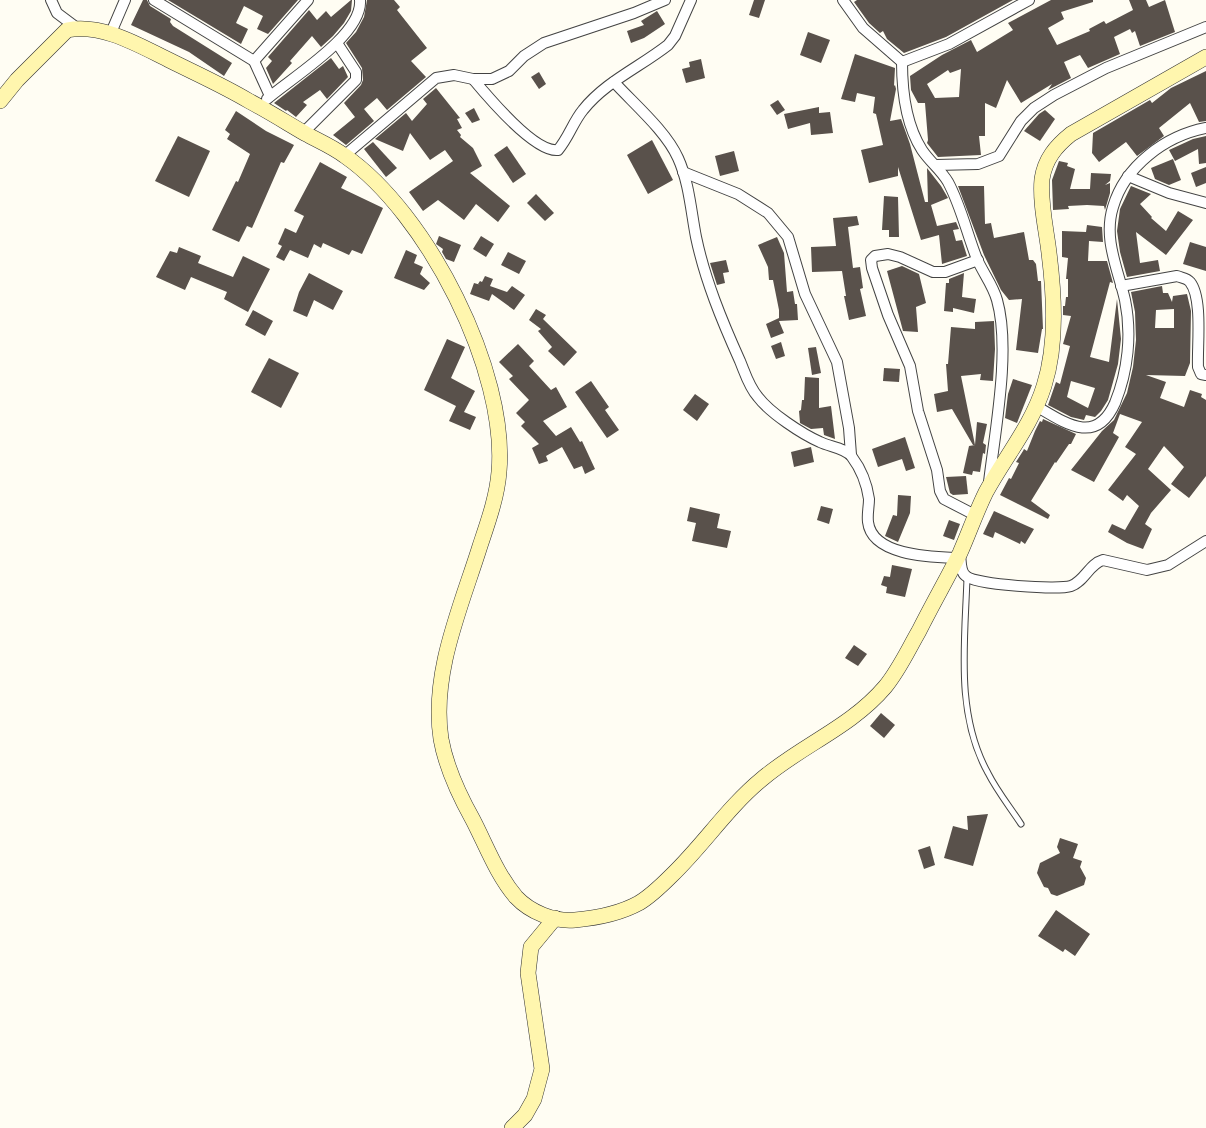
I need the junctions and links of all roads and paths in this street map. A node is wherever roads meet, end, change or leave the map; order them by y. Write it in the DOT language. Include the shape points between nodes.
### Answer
graph roads {
  1 [pos="51,0"];
  2 [pos="125,0"];
  3 [pos="154,0"];
  4 [pos="308,0"];
  5 [pos="360,0"];
  6 [pos="665,0"];
  7 [pos="691,0"];
  8 [pos="843,0"];
  9 [pos="1029,0"];
  10 [pos="1206,27"];
  11 [pos="77,28"];
  12 [pos="110,35"];
  13 [pos="337,43"];
  14 [pos="1206,57"];
  15 [pos="254,61"];
  16 [pos="902,62"];
  17 [pos="473,79"];
  18 [pos="614,82"];
  19 [pos="0,101"];
  20 [pos="265,101"];
  21 [pos="1206,128"];
  22 [pos="304,132"];
  23 [pos="344,156"];
  24 [pos="936,165"];
  25 [pos="683,172"];
  26 [pos="1128,176"];
  27 [pos="1206,203"];
  28 [pos="978,260"];
  29 [pos="1121,286"];
  30 [pos="1206,375"];
  31 [pos="1036,406"];
  32 [pos="851,455"];
  33 [pos="988,489"];
  34 [pos="975,515"];
  35 [pos="1206,542"];
  36 [pos="959,555"];
  37 [pos="967,578"];
  38 [pos="1021,824"];
  39 [pos="555,918"];
  40 [pos="512,1128"];
  1 -- 11 [label="street" via="57,13"];
  2 -- 12 [label="street"];
  3 -- 15 [label="street"];
  4 -- 15 [label="street"];
  5 -- 13 [label="street" via="357,17"];
  6 -- 17 [label="street" via="544,43 492,79"];
  7 -- 18 [label="street" via="668,45"];
  8 -- 16 [label="street" via="863,28"];
  9 -- 16 [label="street" via="949,44"];
  10 -- 24 [label="street" via="1106,68 1034,108 999,156 978,164"];
  11 -- 12 [label="street"];
  11 -- 19 [label="street" via="59,37"];
  12 -- 20 [label="street"];
  13 -- 20 [label="street"];
  13 -- 22 [label="street" via="356,72 356,80"];
  14 -- 31 [label="street" via="1071,134 1049,157 1042,178 1054,302 1051,360"];
  15 -- 20 [label="street"];
  16 -- 24 [label="street" via="908,118 921,149"];
  17 -- 18 [label="street" via="496,106 551,151 558,150 582,111"];
  17 -- 23 [label="street" via="454,75 436,78"];
  18 -- 25 [label="street" via="672,146"];
  20 -- 22 [label="street"];
  21 -- 26 [label="street" via="1150,154"];
  22 -- 23 [label="street"];
  23 -- 39 [label="street" via="387,194 430,252 465,316 485,366 494,403 499,472 489,519 442,674 441,736 462,800 508,886 521,902"];
  24 -- 28 [label="street" via="949,185"];
  25 -- 32 [label="street" via="696,240 710,286 723,324 758,397 819,442"];
  25 -- 32 [label="street" via="738,194 768,213 788,237 805,294 837,362"];
  26 -- 27 [label="street"];
  26 -- 29 [label="street" via="1113,206 1109,235"];
  28 -- 33 [label="street" via="997,300 1001,324 999,397"];
  28 -- 34 [label="street" via="945,272 927,270 888,254 871,260 888,315 910,366 940,491 944,499"];
  29 -- 30 [label="street" via="1177,276 1192,284 1197,298 1198,367"];
  29 -- 31 [label="street" via="1127,312 1128,356 1119,393 1106,419 1095,426 1069,425"];
  31 -- 33 [label="street"];
  32 -- 36 [label="street" via="863,476 869,499 870,532 875,537 916,556"];
  33 -- 34 [label="street"];
  34 -- 36 [label="street"];
  35 -- 37 [label="street" via="1168,565 1147,570 1103,560 1077,584 1062,588"];
  36 -- 37 [label="street"];
  36 -- 39 [label="street" via="896,672 866,707 761,779 681,867 640,903 604,917 565,921"];
  37 -- 38 [label="lane" via="963,679 966,705 987,772"];
  39 -- 40 [label="street" via="531,947 528,973 542,1069 534,1099"];
}
